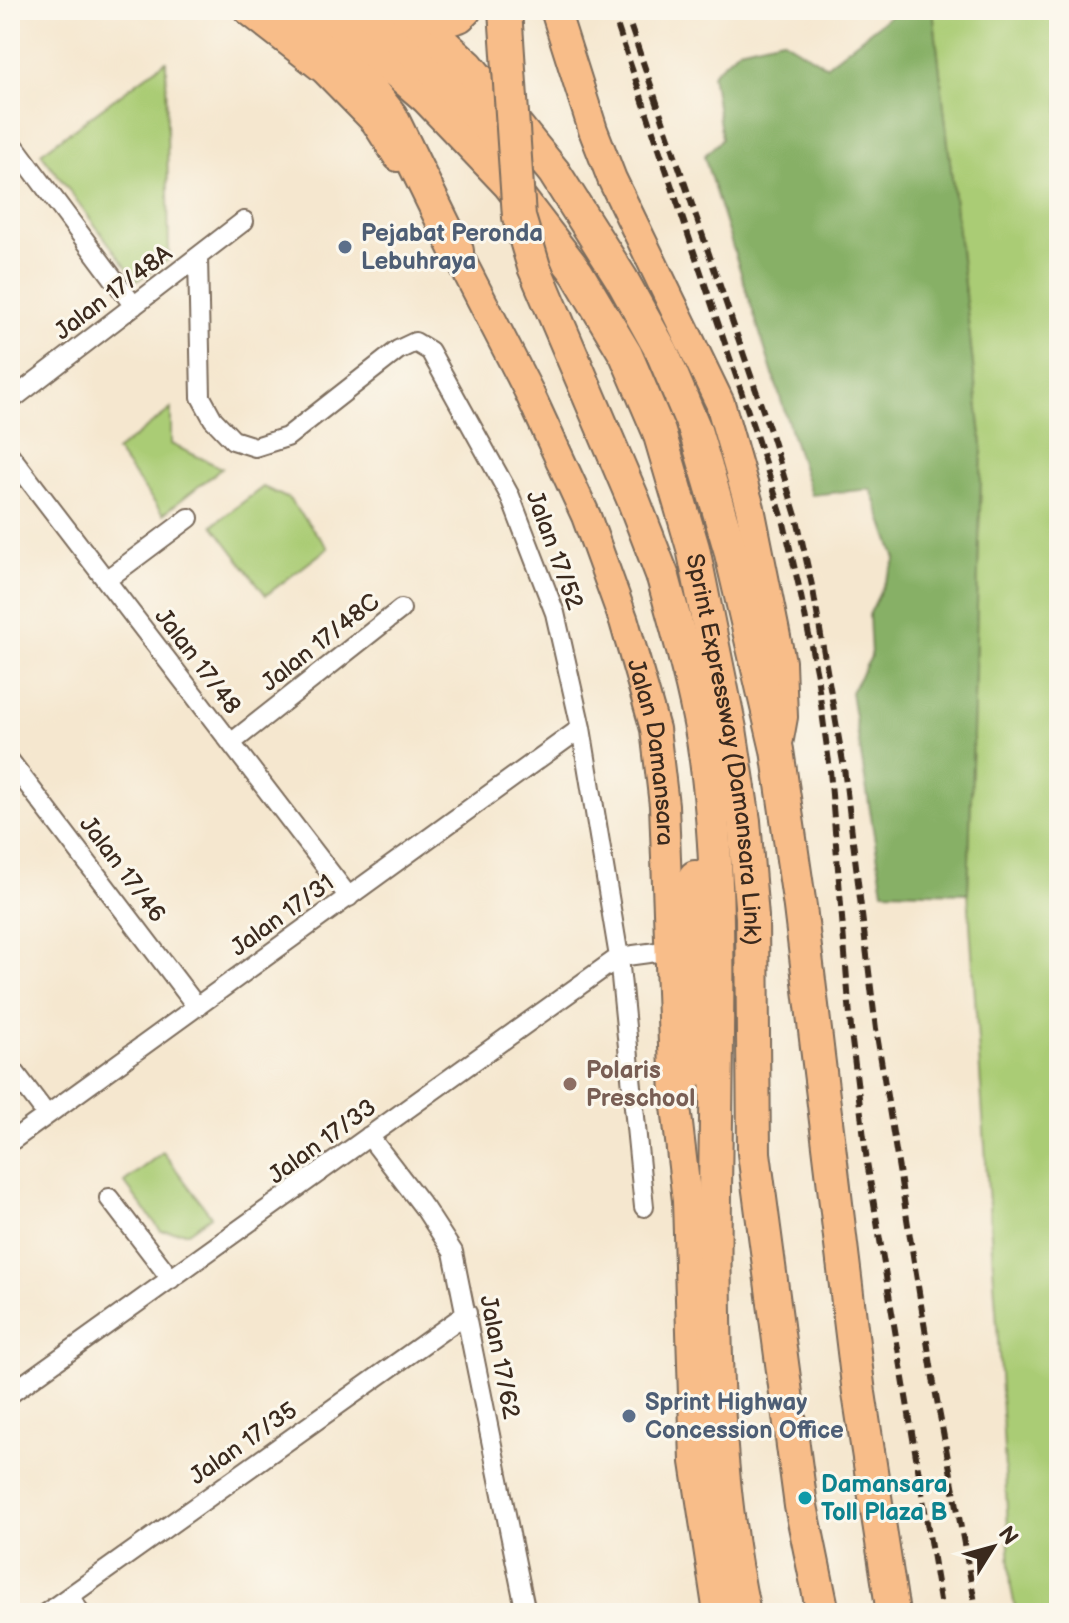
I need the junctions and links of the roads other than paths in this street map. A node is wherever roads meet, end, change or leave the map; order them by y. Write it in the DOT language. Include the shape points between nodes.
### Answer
graph roads {
  1 [pos="248,10"];
  2 [pos="283,10"];
  3 [pos="325,10"];
  4 [pos="367,10"];
  5 [pos="406,10"];
  6 [pos="429,10"];
  7 [pos="465,10"];
  8 [pos="505,10"];
  9 [pos="555,10"];
  10 [pos="10,140"];
  11 [pos="244,221"];
  12 [pos="457,251"];
  13 [pos="198,257"];
  14 [pos="621,278"];
  15 [pos="134,306"];
  16 [pos="10,401"];
  17 [pos="10,455"];
  18 [pos="189,518"];
  19 [pos="106,580"];
  20 [pos="401,609"];
  21 [pos="581,728"];
  22 [pos="231,743"];
  23 [pos="777,750"];
  24 [pos="10,761"];
  25 [pos="711,809"];
  26 [pos="349,897"];
  27 [pos="671,950"];
  28 [pos="619,957"];
  29 [pos="197,1007"];
  30 [pos="10,1066"];
  31 [pos="675,1098"];
  32 [pos="47,1115"];
  33 [pos="369,1136"];
  34 [pos="10,1142"];
  35 [pos="109,1198"];
  36 [pos="644,1207"];
  37 [pos="171,1279"];
  38 [pos="467,1313"];
  39 [pos="10,1394"];
  40 [pos="69,1597"];
  41 [pos="46,1613"];
  42 [pos="81,1613"];
  43 [pos="526,1613"];
  44 [pos="718,1613"];
  45 [pos="744,1613"];
  46 [pos="823,1613"];
  47 [pos="893,1613"];
  1 -- 12 [label="main road, Jalan Damansara" via="325,70 375,121"];
  2 -- 12 [label="highway" via="354,69 391,116"];
  3 -- 46 [label="highway, Sprint Expressway (Damansara Link)" via="427,98 509,184 591,296 626,355 659,432 693,548 744,821 752,917 754,1153 801,1506"];
  4 -- 14 [label="highway" via="441,76"];
  5 -- 14 [label="highway, Sprint Expressway (Damansara Link)" via="468,66 554,172"];
  6 -- 7 [label="highway" via="446,20"];
  8 -- 25 [label="highway, bridge" via="519,217 534,267 663,577 689,671"];
  9 -- 23 [label="main road" via="612,179 720,403 750,508 781,662 783,717"];
  10 -- 15 [label="street"];
  11 -- 13 [label="street, Jalan 17/48A"];
  12 -- 27 [label="main road, Jalan Damansara" via="586,516 624,621 655,729"];
  13 -- 15 [label="street, Jalan 17/48A"];
  13 -- 21 [label="street, Jalan 17/52" via="201,397 233,440 255,447 287,437 398,350 415,342 430,351 510,496 555,613"];
  14 -- 23 [label="highway, Sprint Expressway (Damansara Link)" via="662,352 695,430 730,549"];
  15 -- 16 [label="street, Jalan 17/48A"];
  17 -- 19 [label="street, Jalan 17/48"];
  18 -- 19 [label="street"];
  19 -- 22 [label="street, Jalan 17/48"];
  20 -- 22 [label="street, Jalan 17/48C"];
  21 -- 26 [label="street, Jalan 17/31"];
  21 -- 28 [label="street, Jalan 17/52"];
  22 -- 26 [label="street, Jalan 17/48"];
  23 -- 47 [label="highway, Sprint Expressway (Damansara Link)" via="859,1393"];
  24 -- 29 [label="street, Jalan 17/46"];
  25 -- 31 [label="highway" via="694,836 693,1045 691,1068"];
  25 -- 45 [label="highway" via="718,911 718,1428"];
  26 -- 29 [label="street, Jalan 17/31"];
  27 -- 28 [label="street, Jalan 17/33"];
  27 -- 31 [label="main road, Jalan Damansara"];
  28 -- 33 [label="street, Jalan 17/33"];
  28 -- 36 [label="street, Jalan 17/52"];
  29 -- 32 [label="street, Jalan 17/31"];
  30 -- 32 [label="street"];
  31 -- 44 [label="main road, Jalan Damansara" via="687,1201 695,1462"];
  32 -- 34 [label="street, Jalan 17/31"];
  33 -- 37 [label="street, Jalan 17/33"];
  33 -- 38 [label="street, Jalan 17/62" via="453,1252"];
  35 -- 37 [label="street"];
  37 -- 39 [label="street, Jalan 17/33"];
  38 -- 40 [label="street, Jalan 17/35"];
  38 -- 43 [label="street, Jalan 17/62"];
  40 -- 41 [label="street, Jalan 17/35"];
  40 -- 42 [label="street"];
}
